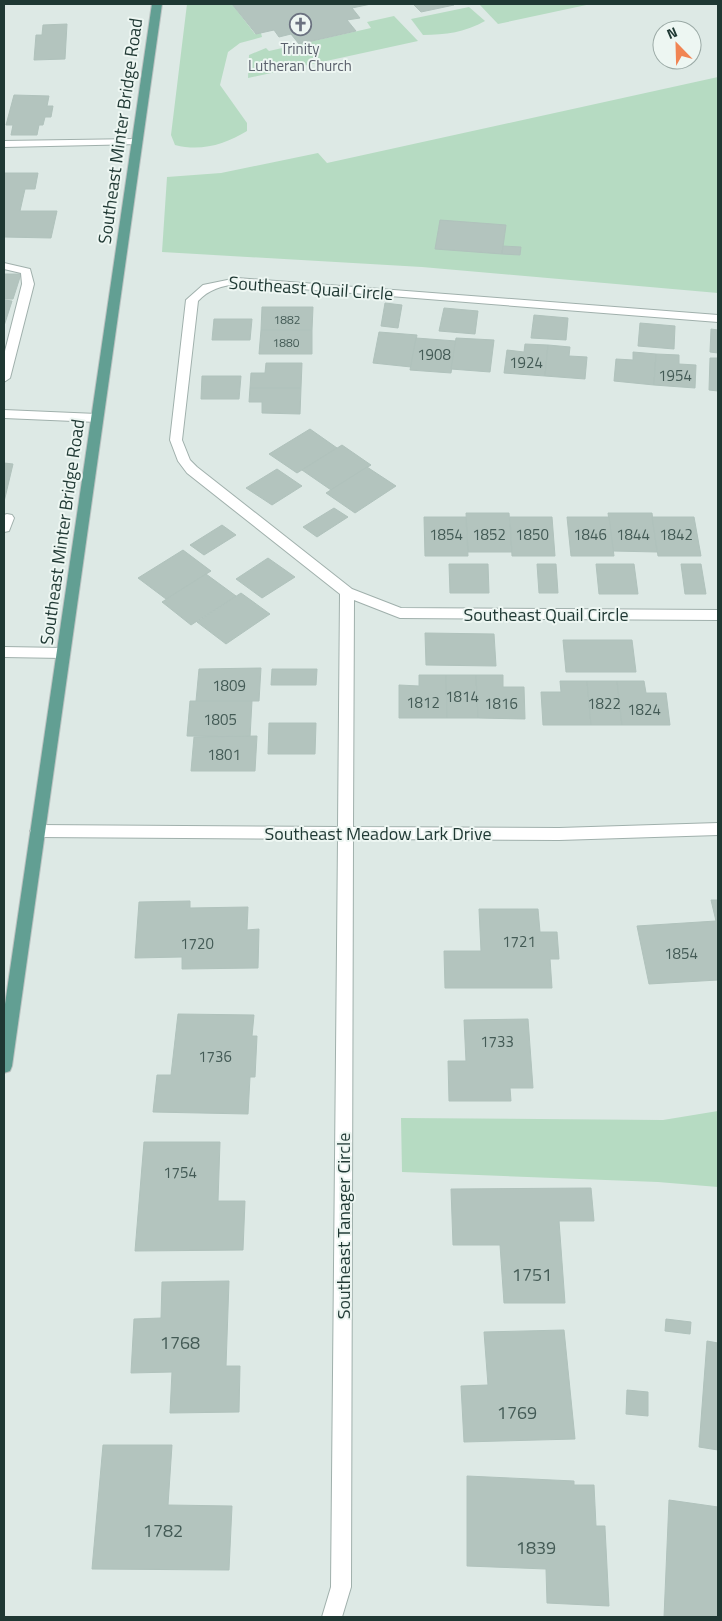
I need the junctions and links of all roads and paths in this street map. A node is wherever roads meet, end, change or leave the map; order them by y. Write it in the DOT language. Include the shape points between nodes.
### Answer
graph roads {
  1 [pos="157,4"];
  2 [pos="137,142"];
  3 [pos="4,144"];
  4 [pos="4,266"];
  5 [pos="718,318"];
  6 [pos="4,378"];
  7 [pos="4,414"];
  8 [pos="97,418"];
  9 [pos="347,592"];
  10 [pos="718,615"];
  11 [pos="4,652"];
  12 [pos="63,653"];
  13 [pos="718,829"];
  14 [pos="38,831"];
  15 [pos="346,833"];
  16 [pos="6,1039"];
  17 [pos="4,1066"];
  18 [pos="332,1617"];
  1 -- 2 [label="main road, Southeast Minter Bridge Road"];
  2 -- 3 [label="street"];
  2 -- 8 [label="main road, Southeast Minter Bridge Road"];
  4 -- 6 [label="street" via="26,271 28,284"];
  5 -- 9 [label="street, Southeast Quail Circle" via="237,281 221,282 199,291 192,300 176,440 184,461"];
  7 -- 8 [label="street"];
  8 -- 12 [label="main road, Southeast Minter Bridge Road"];
  9 -- 10 [label="street, Southeast Quail Circle" via="400,613"];
  9 -- 15 [label="street"];
  11 -- 12 [label="street"];
  12 -- 14 [label="main road, Southeast Minter Bridge Road"];
  13 -- 15 [label="street, Southeast Meadow Lark Drive" via="559,834"];
  14 -- 15 [label="street, Southeast Meadow Lark Drive"];
  14 -- 16 [label="main road, Southeast Minter Bridge Road"];
  15 -- 18 [label="street, Southeast Tanager Circle" via="341,1587"];
  16 -- 17 [label="main road, Southeast Minter Bridge Road"];
}
